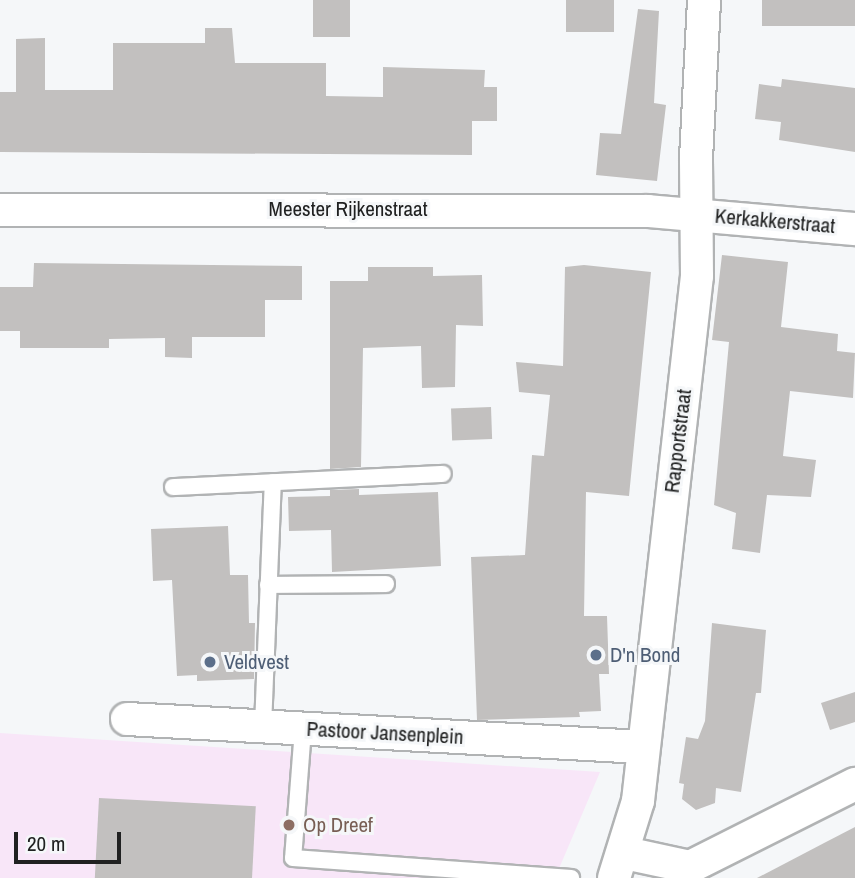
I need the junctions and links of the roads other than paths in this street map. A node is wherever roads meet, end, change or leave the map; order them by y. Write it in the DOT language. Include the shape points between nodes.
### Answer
graph roads {
  1 [pos="704,0"];
  2 [pos="0,209"];
  3 [pos="696,214"];
  4 [pos="855,229"];
  5 [pos="443,474"];
  6 [pos="272,482"];
  7 [pos="173,487"];
  8 [pos="386,584"];
  9 [pos="268,585"];
  10 [pos="127,719"];
  11 [pos="263,727"];
  12 [pos="303,729"];
  13 [pos="643,747"];
  14 [pos="855,784"];
  15 [pos="620,865"];
  16 [pos="571,878"];
  1 -- 3 [label="street, Rapportstraat"];
  2 -- 3 [label="street, Meester Rijkenstraat"];
  3 -- 4 [label="street, Kerkakkerstraat"];
  3 -- 13 [label="street, Rapportstraat" via="697,276"];
  5 -- 6 [label="lane"];
  6 -- 7 [label="lane"];
  6 -- 9 [label="lane"];
  8 -- 9 [label="lane"];
  9 -- 11 [label="lane"];
  10 -- 11 [label="street, Pastoor Jansenplein"];
  11 -- 12 [label="street, Pastoor Jansenplein"];
  12 -- 13 [label="street, Pastoor Jansenplein"];
  12 -- 16 [label="lane" via="293,859"];
  13 -- 15 [label="street, Rapportstraat" via="638,802"];
  14 -- 15 [label="street" via="690,867"];
}
